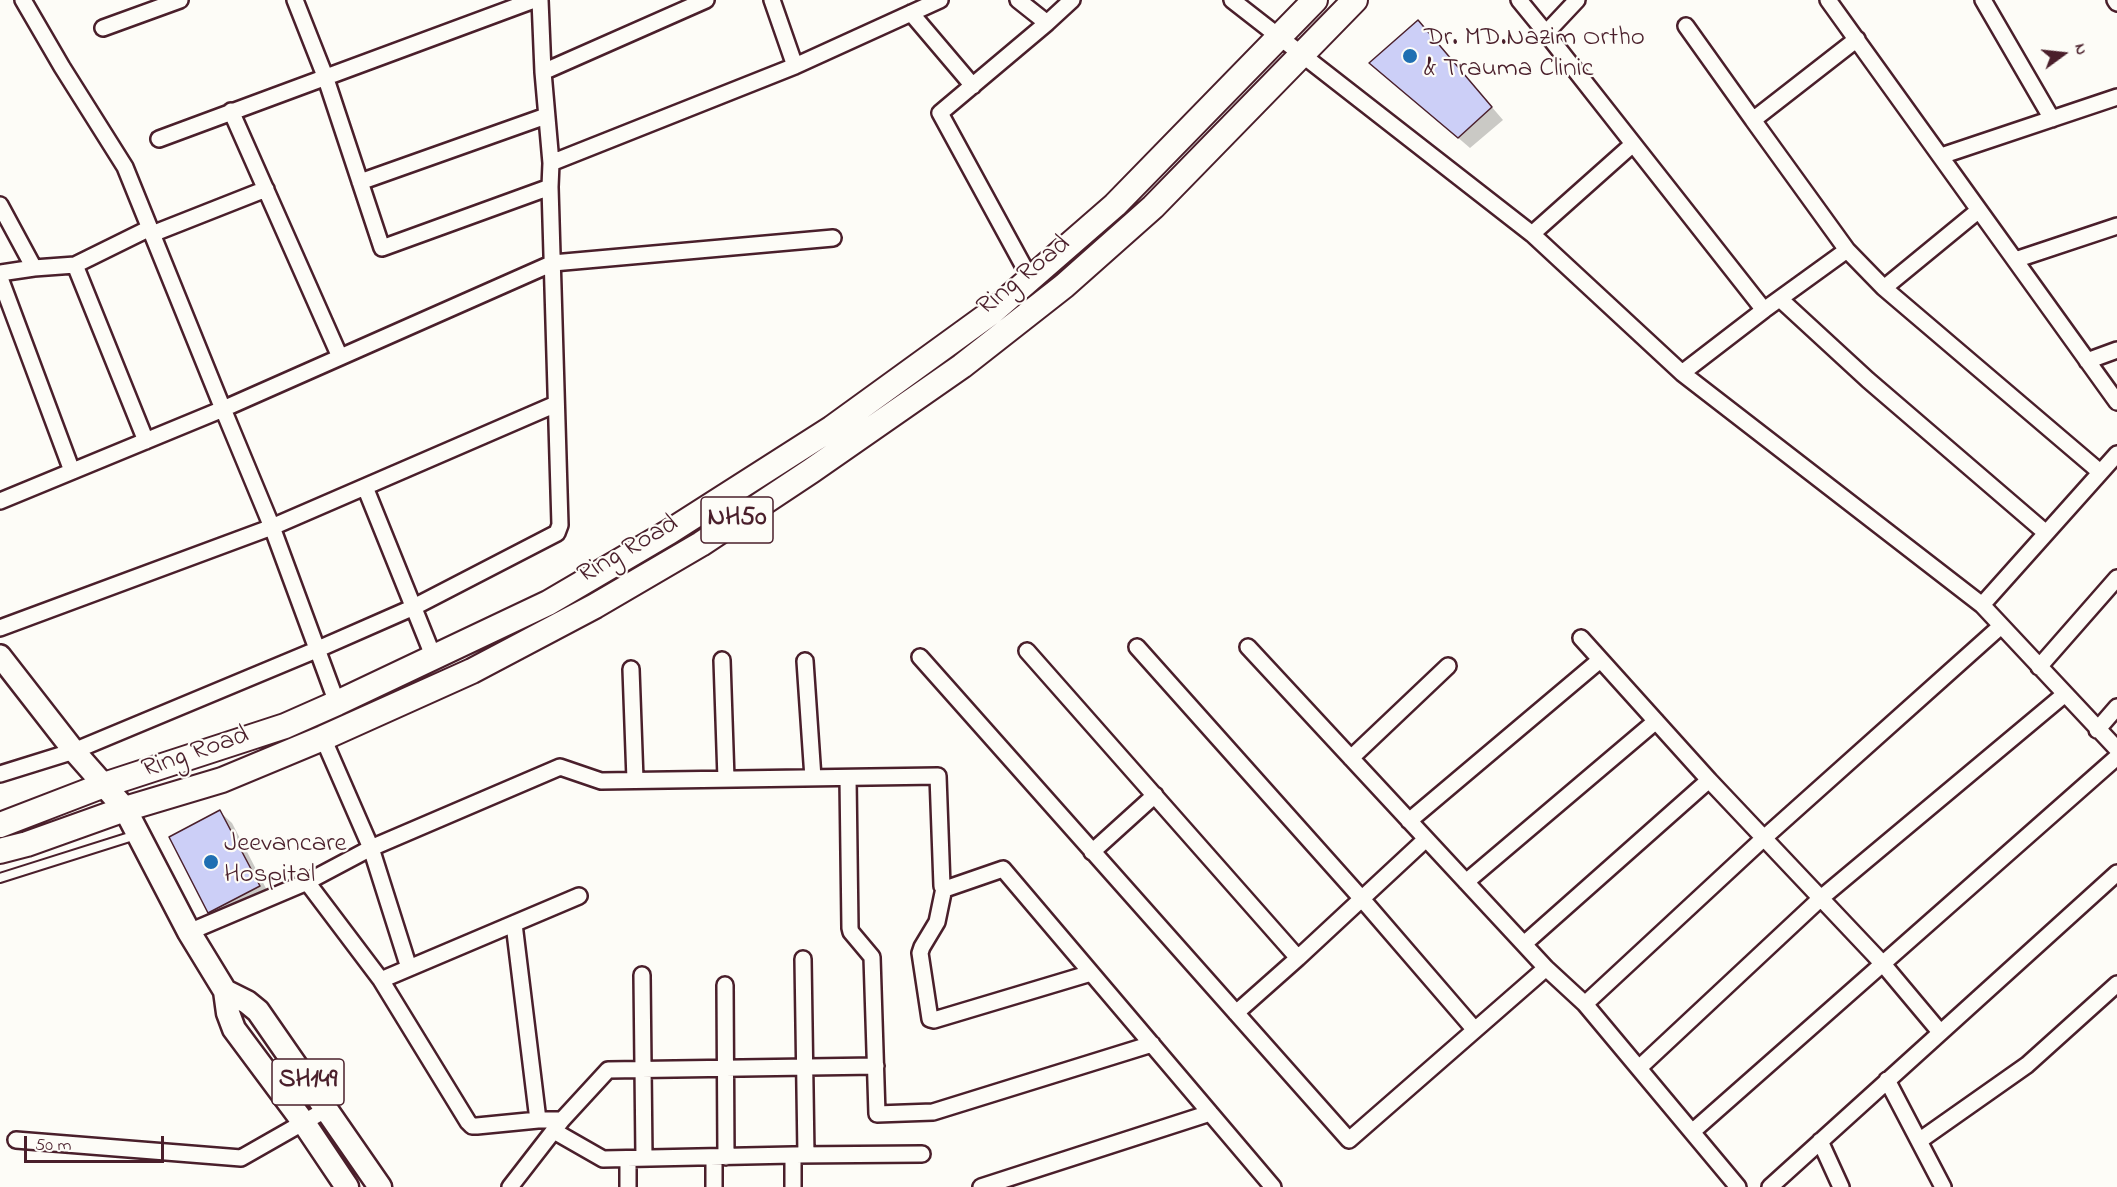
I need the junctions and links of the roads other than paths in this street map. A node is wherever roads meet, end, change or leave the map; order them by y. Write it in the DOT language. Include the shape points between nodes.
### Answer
graph roads {
  1 [pos="23,0"];
  2 [pos="180,0"];
  3 [pos="295,0"];
  4 [pos="534,0"];
  5 [pos="540,0"];
  6 [pos="706,0"];
  7 [pos="772,0"];
  8 [pos="940,0"];
  9 [pos="1018,0"];
  10 [pos="1072,0"];
  11 [pos="1232,0"];
  12 [pos="1316,0"];
  13 [pos="1355,0"];
  14 [pos="1519,0"];
  15 [pos="1577,0"];
  16 [pos="1983,0"];
  17 [pos="1833,1"];
  18 [pos="911,13"];
  19 [pos="1047,22"];
  20 [pos="1686,26"];
  21 [pos="103,28"];
  22 [pos="1546,33"];
  23 [pos="1278,38"];
  24 [pos="1857,39"];
  25 [pos="1302,55"];
  26 [pos="795,66"];
  27 [pos="543,72"];
  28 [pos="325,76"];
  29 [pos="973,86"];
  30 [pos="2117,97"];
  31 [pos="231,111"];
  32 [pos="546,116"];
  33 [pos="2052,119"];
  34 [pos="1752,120"];
  35 [pos="159,139"];
  36 [pos="1633,144"];
  37 [pos="1941,156"];
  38 [pos="551,163"];
  39 [pos="360,182"];
  40 [pos="550,187"];
  41 [pos="266,189"];
  42 [pos="0,205"];
  43 [pos="1979,210"];
  44 [pos="2117,226"];
  45 [pos="151,231"];
  46 [pos="1532,234"];
  47 [pos="833,238"];
  48 [pos="1847,250"];
  49 [pos="2015,260"];
  50 [pos="553,263"];
  51 [pos="75,265"];
  52 [pos="34,268"];
  53 [pos="0,273"];
  54 [pos="0,278"];
  55 [pos="1030,278"];
  56 [pos="1884,288"];
  57 [pos="1780,299"];
  58 [pos="1764,310"];
  59 [pos="2117,350"];
  60 [pos="340,357"];
  61 [pos="2087,361"];
  62 [pos="1682,373"];
  63 [pos="2117,402"];
  64 [pos="556,404"];
  65 [pos="223,409"];
  66 [pos="146,441"];
  67 [pos="2117,454"];
  68 [pos="72,471"];
  69 [pos="2100,472"];
  70 [pos="365,487"];
  71 [pos="0,501"];
  72 [pos="272,526"];
  73 [pos="2046,533"];
  74 [pos="2117,578"];
  75 [pos="1982,605"];
  76 [pos="414,607"];
  77 [pos="2001,626"];
  78 [pos="0,628"];
  79 [pos="1581,638"];
  80 [pos="1137,647"];
  81 [pos="1248,647"];
  82 [pos="316,650"];
  83 [pos="1027,651"];
  84 [pos="0,656"];
  85 [pos="920,657"];
  86 [pos="434,658"];
  87 [pos="722,660"];
  88 [pos="1600,660"];
  89 [pos="805,661"];
  90 [pos="1448,666"];
  91 [pos="2039,667"];
  92 [pos="631,669"];
  93 [pos="2065,694"];
  94 [pos="338,703"];
  95 [pos="2117,707"];
  96 [pos="1656,721"];
  97 [pos="2097,730"];
  98 [pos="324,738"];
  99 [pos="2117,749"];
  100 [pos="74,751"];
  101 [pos="2117,757"];
  102 [pos="1351,759"];
  103 [pos="0,774"];
  104 [pos="813,778"];
  105 [pos="848,778"];
  106 [pos="726,779"];
  107 [pos="635,780"];
  108 [pos="1709,780"];
  109 [pos="104,784"];
  110 [pos="1155,795"];
  111 [pos="125,809"];
  112 [pos="1409,821"];
  113 [pos="0,825"];
  114 [pos="138,834"];
  115 [pos="1764,838"];
  116 [pos="1426,839"];
  117 [pos="371,848"];
  118 [pos="0,851"];
  119 [pos="1092,852"];
  120 [pos="2117,873"];
  121 [pos="0,878"];
  122 [pos="307,882"];
  123 [pos="1466,882"];
  124 [pos="944,888"];
  125 [pos="579,896"];
  126 [pos="1821,898"];
  127 [pos="1362,899"];
  128 [pos="514,924"];
  129 [pos="189,932"];
  130 [pos="1524,944"];
  131 [pos="1299,958"];
  132 [pos="803,959"];
  133 [pos="1883,964"];
  134 [pos="1546,968"];
  135 [pos="409,969"];
  136 [pos="1091,973"];
  137 [pos="642,975"];
  138 [pos="381,980"];
  139 [pos="2117,984"];
  140 [pos="725,985"];
  141 [pos="225,991"];
  142 [pos="1585,1004"];
  143 [pos="1236,1013"];
  144 [pos="1475,1030"];
  145 [pos="1941,1032"];
  146 [pos="1152,1044"];
  147 [pos="805,1066"];
  148 [pos="876,1066"];
  149 [pos="1639,1068"];
  150 [pos="643,1070"];
  151 [pos="725,1070"];
  152 [pos="1887,1080"];
  153 [pos="327,1109"];
  154 [pos="1210,1113"];
  155 [pos="538,1120"];
  156 [pos="304,1122"];
  157 [pos="558,1126"];
  158 [pos="1692,1132"];
  159 [pos="16,1140"];
  160 [pos="1820,1141"];
  161 [pos="1919,1141"];
  162 [pos="922,1154"];
  163 [pos="799,1155"];
  164 [pos="720,1157"];
  165 [pos="636,1159"];
  166 [pos="1269,1186"];
  167 [pos="347,1187"];
  168 [pos="380,1187"];
  169 [pos="510,1187"];
  170 [pos="628,1187"];
  171 [pos="714,1187"];
  172 [pos="793,1187"];
  173 [pos="981,1187"];
  174 [pos="1738,1187"];
  175 [pos="1770,1187"];
  176 [pos="1841,1187"];
  177 [pos="1943,1187"];
  1 -- 45 [label="street" via="124,166"];
  2 -- 21 [label="street"];
  3 -- 28 [label="street"];
  4 -- 28 [label="street"];
  5 -- 27 [label="street"];
  6 -- 27 [label="street"];
  7 -- 26 [label="street"];
  8 -- 18 [label="street"];
  9 -- 19 [label="street"];
  10 -- 19 [label="street"];
  11 -- 23 [label="street"];
  12 -- 23 [label="highway, Ring Road / NH50"];
  13 -- 25 [label="highway, Ring Road / NH50"];
  14 -- 22 [label="street"];
  15 -- 22 [label="street"];
  16 -- 33 [label="street"];
  17 -- 24 [label="street"];
  18 -- 26 [label="street"];
  18 -- 29 [label="street"];
  19 -- 29 [label="street"];
  20 -- 34 [label="street"];
  22 -- 36 [label="street"];
  23 -- 25 [label="street"];
  23 -- 55 [label="highway, Ring Road / NH50" via="1115,206"];
  24 -- 34 [label="street"];
  24 -- 37 [label="street"];
  25 -- 46 [label="street"];
  25 -- 98 [label="highway, Ring Road / NH50" via="1153,207 1064,286 962,366 719,532 595,606 472,670"];
  26 -- 38 [label="street"];
  27 -- 32 [label="street"];
  28 -- 31 [label="street"];
  28 -- 39 [label="street"];
  29 -- 55 [label="street" via="940,113"];
  30 -- 33 [label="street"];
  31 -- 35 [label="street"];
  31 -- 41 [label="street"];
  32 -- 38 [label="street"];
  32 -- 39 [label="street"];
  33 -- 37 [label="street"];
  34 -- 48 [label="street"];
  36 -- 46 [label="street"];
  36 -- 58 [label="street"];
  37 -- 43 [label="street"];
  38 -- 40 [label="street"];
  39 -- 40 [label="street" via="382,248"];
  40 -- 50 [label="street"];
  41 -- 45 [label="street"];
  41 -- 60 [label="street"];
  42 -- 52 [label="street"];
  43 -- 49 [label="street"];
  43 -- 56 [label="street"];
  44 -- 49 [label="street"];
  45 -- 51 [label="street"];
  45 -- 65 [label="street"];
  46 -- 62 [label="street"];
  47 -- 50 [label="street"];
  48 -- 56 [label="street"];
  48 -- 57 [label="street"];
  49 -- 61 [label="street"];
  50 -- 60 [label="street"];
  50 -- 64 [label="street"];
  51 -- 52 [label="street"];
  51 -- 66 [label="street"];
  52 -- 53 [label="street"];
  54 -- 68 [label="street"];
  55 -- 86 [label="highway, Ring Road / NH50" via="992,312 832,428 669,532 548,603"];
  56 -- 69 [label="street"];
  57 -- 58 [label="street"];
  57 -- 73 [label="street"];
  58 -- 62 [label="street"];
  59 -- 61 [label="street"];
  60 -- 65 [label="street"];
  61 -- 63 [label="street"];
  62 -- 75 [label="street"];
  64 -- 70 [label="street"];
  64 -- 76 [label="street" via="560,525 557,532"];
  65 -- 66 [label="street"];
  65 -- 72 [label="street"];
  66 -- 68 [label="street"];
  67 -- 69 [label="street"];
  68 -- 71 [label="street"];
  69 -- 73 [label="street"];
  70 -- 72 [label="street"];
  70 -- 76 [label="street"];
  72 -- 78 [label="street"];
  72 -- 82 [label="street"];
  73 -- 75 [label="street"];
  74 -- 91 [label="street"];
  75 -- 77 [label="street"];
  76 -- 82 [label="street"];
  76 -- 86 [label="street"];
  77 -- 91 [label="street"];
  77 -- 115 [label="street"];
  79 -- 88 [label="street"];
  80 -- 127 [label="street"];
  81 -- 102 [label="street"];
  82 -- 94 [label="street"];
  82 -- 100 [label="street"];
  83 -- 110 [label="street"];
  84 -- 100 [label="main road"];
  85 -- 119 [label="street"];
  86 -- 94 [label="highway, Ring Road / NH50"];
  87 -- 106 [label="street"];
  88 -- 96 [label="street"];
  88 -- 112 [label="street"];
  89 -- 104 [label="street"];
  90 -- 102 [label="street"];
  91 -- 93 [label="street"];
  92 -- 107 [label="street"];
  93 -- 97 [label="street"];
  93 -- 126 [label="street"];
  94 -- 109 [label="highway, Ring Road / NH50" via="285,726"];
  95 -- 97 [label="street"];
  96 -- 108 [label="street"];
  96 -- 123 [label="street"];
  97 -- 99 [label="street"];
  98 -- 111 [label="highway, Ring Road / NH50" via="222,780"];
  98 -- 117 [label="street"];
  100 -- 103 [label="street"];
  100 -- 109 [label="main road"];
  101 -- 133 [label="street"];
  102 -- 112 [label="street"];
  104 -- 105 [label="street"];
  104 -- 106 [label="street"];
  105 -- 124 [label="street" via="938,776"];
  105 -- 148 [label="street" via="850,932 872,957"];
  106 -- 107 [label="street"];
  107 -- 117 [label="street" via="602,781 560,767"];
  108 -- 115 [label="street"];
  108 -- 130 [label="street"];
  109 -- 111 [label="main road, SH149"];
  109 -- 113 [label="highway, Ring Road / NH50"];
  110 -- 119 [label="street"];
  110 -- 131 [label="street"];
  111 -- 114 [label="main road, SH149"];
  111 -- 118 [label="highway, Ring Road / NH50"];
  112 -- 116 [label="street"];
  114 -- 121 [label="lane"];
  114 -- 129 [label="main road, SH149"];
  115 -- 126 [label="street"];
  115 -- 142 [label="street"];
  116 -- 123 [label="street"];
  116 -- 127 [label="street"];
  117 -- 122 [label="street"];
  117 -- 135 [label="street"];
  119 -- 143 [label="street"];
  120 -- 145 [label="street"];
  122 -- 129 [label="street"];
  122 -- 138 [label="street"];
  123 -- 130 [label="street"];
  124 -- 136 [label="street" via="1003,869"];
  124 -- 136 [label="street" via="937,922 920,953 932,1020"];
  125 -- 128 [label="street"];
  126 -- 133 [label="street"];
  126 -- 149 [label="street"];
  127 -- 131 [label="street"];
  127 -- 144 [label="street"];
  128 -- 135 [label="street"];
  128 -- 155 [label="street"];
  129 -- 141 [label="main road, SH149"];
  130 -- 134 [label="street"];
  131 -- 143 [label="street"];
  132 -- 147 [label="street"];
  133 -- 145 [label="street"];
  133 -- 158 [label="street"];
  134 -- 142 [label="street"];
  134 -- 144 [label="street"];
  135 -- 138 [label="street"];
  136 -- 146 [label="street"];
  137 -- 150 [label="street"];
  138 -- 155 [label="street" via="472,1126"];
  139 -- 161 [label="street" via="2026,1065"];
  140 -- 151 [label="street"];
  141 -- 153 [label="main road, SH149" via="258,1011"];
  141 -- 156 [label="main road, SH149" via="234,1029"];
  142 -- 149 [label="street"];
  143 -- 144 [label="street" via="1348,1140"];
  145 -- 152 [label="street"];
  146 -- 148 [label="street" via="933,1112 877,1114"];
  146 -- 154 [label="street"];
  147 -- 148 [label="street"];
  147 -- 151 [label="street"];
  147 -- 163 [label="street"];
  149 -- 158 [label="street"];
  150 -- 151 [label="street"];
  150 -- 157 [label="street" via="604,1072"];
  150 -- 165 [label="street"];
  151 -- 164 [label="street"];
  152 -- 160 [label="street"];
  152 -- 161 [label="street"];
  153 -- 156 [label="street"];
  153 -- 168 [label="main road, SH149"];
  154 -- 166 [label="street"];
  154 -- 173 [label="street"];
  155 -- 157 [label="street"];
  156 -- 159 [label="street" via="241,1158"];
  156 -- 167 [label="main road, SH149"];
  157 -- 165 [label="street" via="603,1159"];
  157 -- 169 [label="street"];
  158 -- 174 [label="street"];
  160 -- 175 [label="street"];
  160 -- 176 [label="street"];
  161 -- 177 [label="street"];
  162 -- 163 [label="street"];
  163 -- 164 [label="street"];
  163 -- 172 [label="street"];
  164 -- 165 [label="street"];
  164 -- 171 [label="street"];
  165 -- 170 [label="street"];
}
